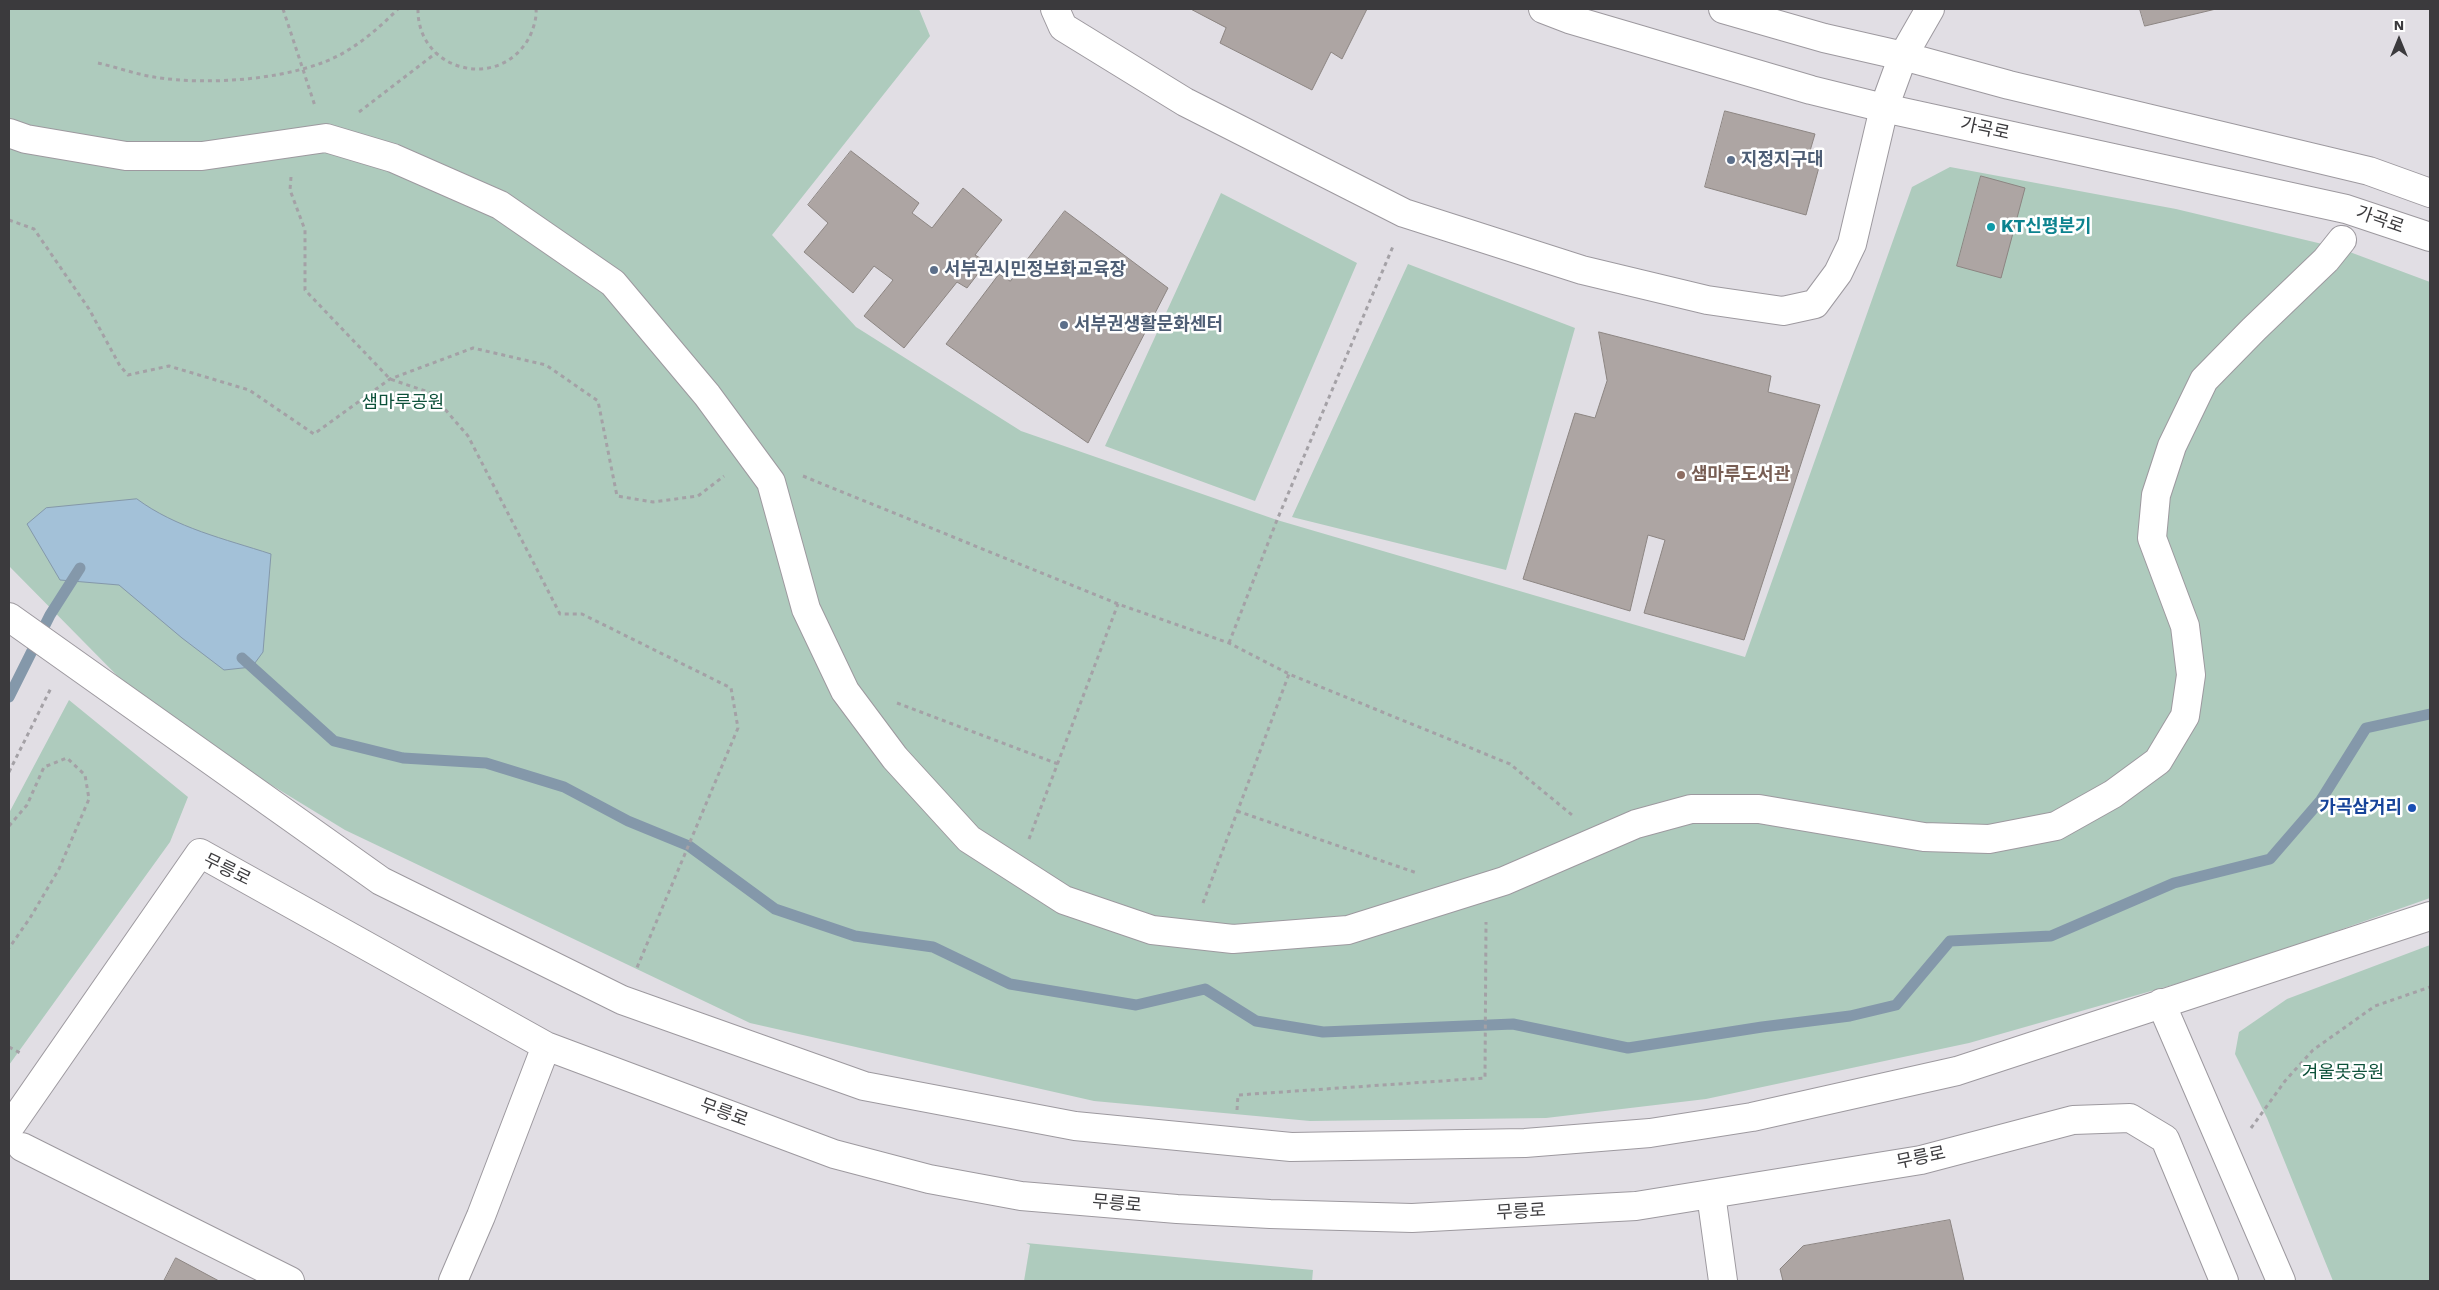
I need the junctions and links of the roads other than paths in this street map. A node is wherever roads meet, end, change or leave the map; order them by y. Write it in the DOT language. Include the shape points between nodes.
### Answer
graph roads {
  1 [pos="1055,9"];
  2 [pos="1543,9"];
  3 [pos="1723,9"];
  4 [pos="1930,9"];
  5 [pos="1903,56"];
  6 [pos="1884,108"];
  7 [pos="9,133"];
  8 [pos="2430,193"];
  9 [pos="2430,238"];
  10 [pos="2342,240"];
  11 [pos="9,616"];
  12 [pos="2430,916"];
  13 [pos="2162,1003"];
  14 [pos="546,1046"];
  15 [pos="16,1138"];
  16 [pos="1711,1194"];
  17 [pos="290,1281"];
  18 [pos="453,1281"];
  19 [pos="1723,1281"];
  20 [pos="2224,1281"];
  21 [pos="2281,1281"];
  1 -- 6 [label="street" via="1063,27 1186,102 1404,213 1582,270 1707,300 1783,311 1815,304 1838,273 1852,244"];
  2 -- 6 [label="street, 가곡로"];
  3 -- 5 [label="street" via="1824,38"];
  4 -- 5 [label="street"];
  5 -- 6 [label="street"];
  5 -- 8 [label="street" via="2009,85 2369,171"];
  6 -- 9 [label="street, 가곡로" via="2346,209"];
  7 -- 10 [label="street" via="26,139 126,156 202,156 326,138 393,158 500,204 613,283 707,395 771,482 806,609 845,691 895,758 968,839 1064,900 1152,930 1233,939 1348,930 1504,881 1636,824 1691,809 1760,809 1924,837 1989,839 2056,826 2113,794 2158,761 2185,716 2191,675 2185,626 2152,538 2156,495 2172,446 2204,380 2326,260"];
  11 -- 13 [label="street" via="381,881 622,1000 864,1086 1075,1126 1291,1147 1525,1143 1650,1133 1752,1117 1958,1071"];
  12 -- 13 [label="street"];
  13 -- 21 [label="street"];
  14 -- 15 [label="street, 무릉로" via="200,853"];
  14 -- 16 [label="street, 무릉로" via="834,1154 929,1180 1021,1196 1177,1210 1412,1218 1636,1206"];
  14 -- 18 [label="street"];
  15 -- 17 [label="street"];
  16 -- 19 [label="street"];
  16 -- 20 [label="street, 무릉로" via="1921,1160 2073,1120 2130,1118 2166,1140"];
}
